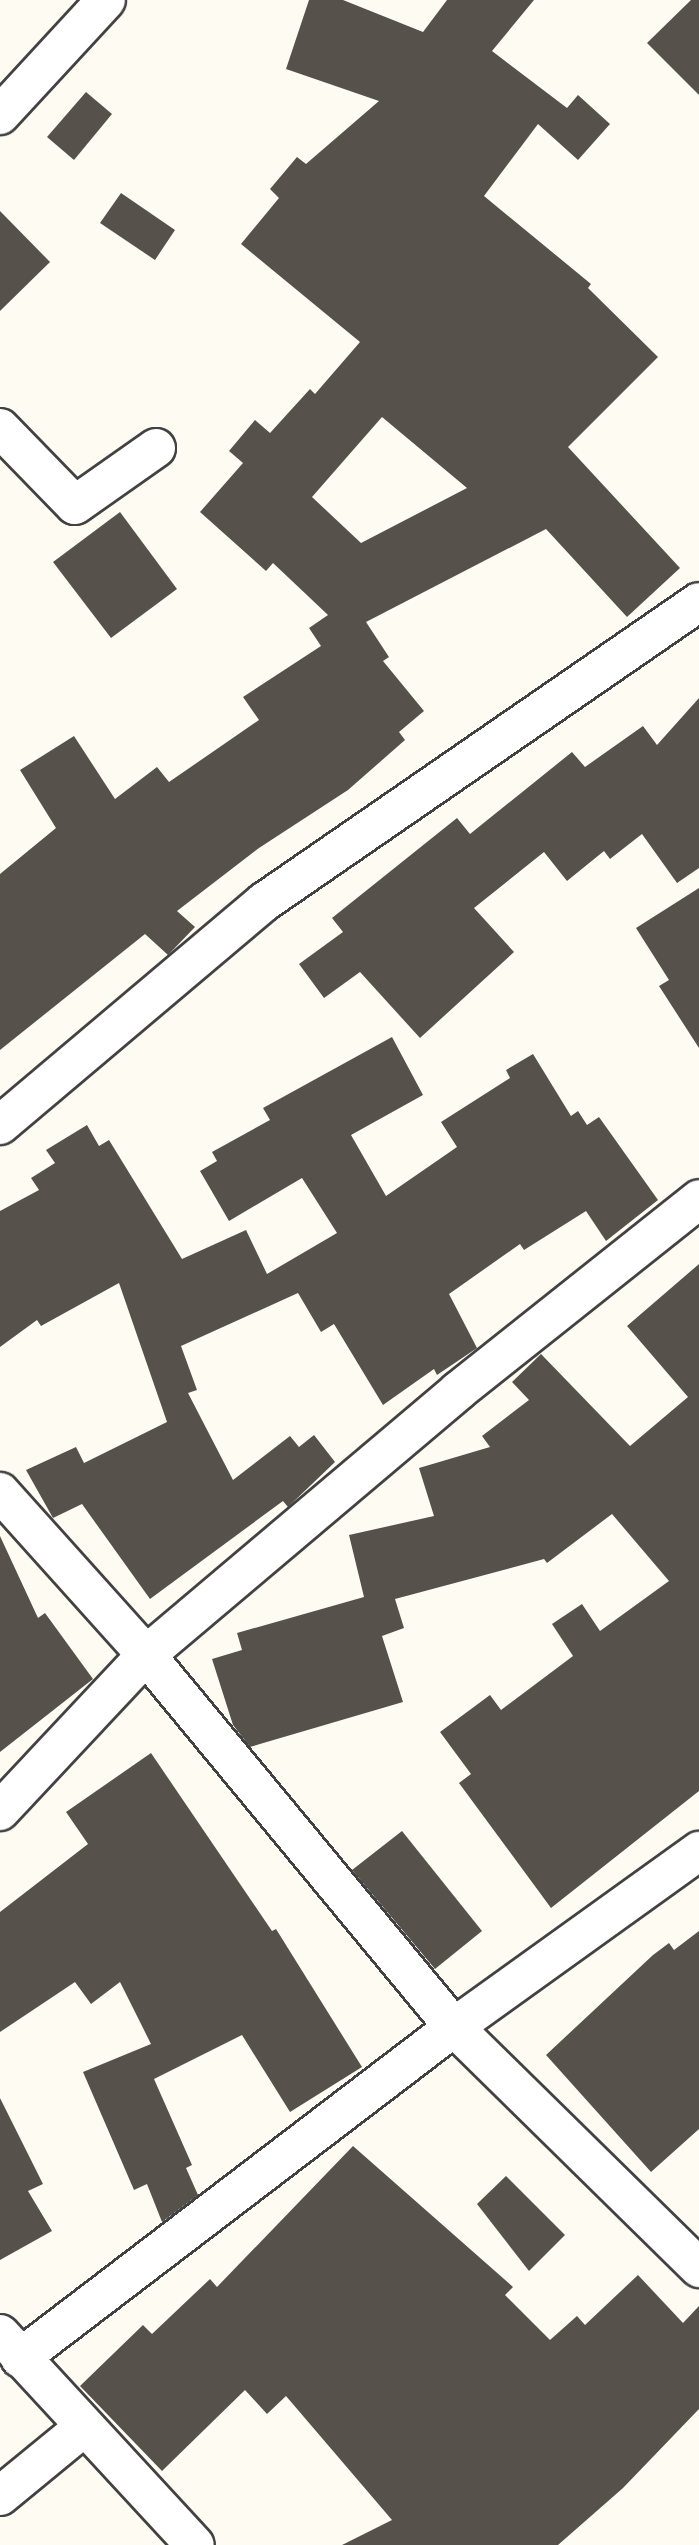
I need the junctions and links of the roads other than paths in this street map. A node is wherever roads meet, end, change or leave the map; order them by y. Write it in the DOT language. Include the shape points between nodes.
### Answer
graph roads {
  1 [pos="106,0"];
  2 [pos="0,115"];
  3 [pos="0,429"];
  4 [pos="156,448"];
  5 [pos="699,602"];
  6 [pos="0,1125"];
  7 [pos="699,1199"];
  8 [pos="0,1492"];
  9 [pos="146,1655"];
  10 [pos="0,1811"];
  11 [pos="699,1851"];
  12 [pos="454,2027"];
  13 [pos="699,2268"];
  14 [pos="10,2346"];
  15 [pos="84,2427"];
  16 [pos="0,2496"];
  17 [pos="195,2545"];
  1 -- 2 [label="street"];
  3 -- 4 [label="street" via="75,505"];
  5 -- 6 [label="street" via="264,902"];
  7 -- 9 [label="street" via="458,1391"];
  8 -- 9 [label="street"];
  9 -- 10 [label="street"];
  9 -- 12 [label="street"];
  11 -- 12 [label="street"];
  12 -- 13 [label="street"];
  12 -- 14 [label="street"];
  14 -- 15 [label="street"];
  15 -- 16 [label="street"];
  15 -- 17 [label="street"];
}
